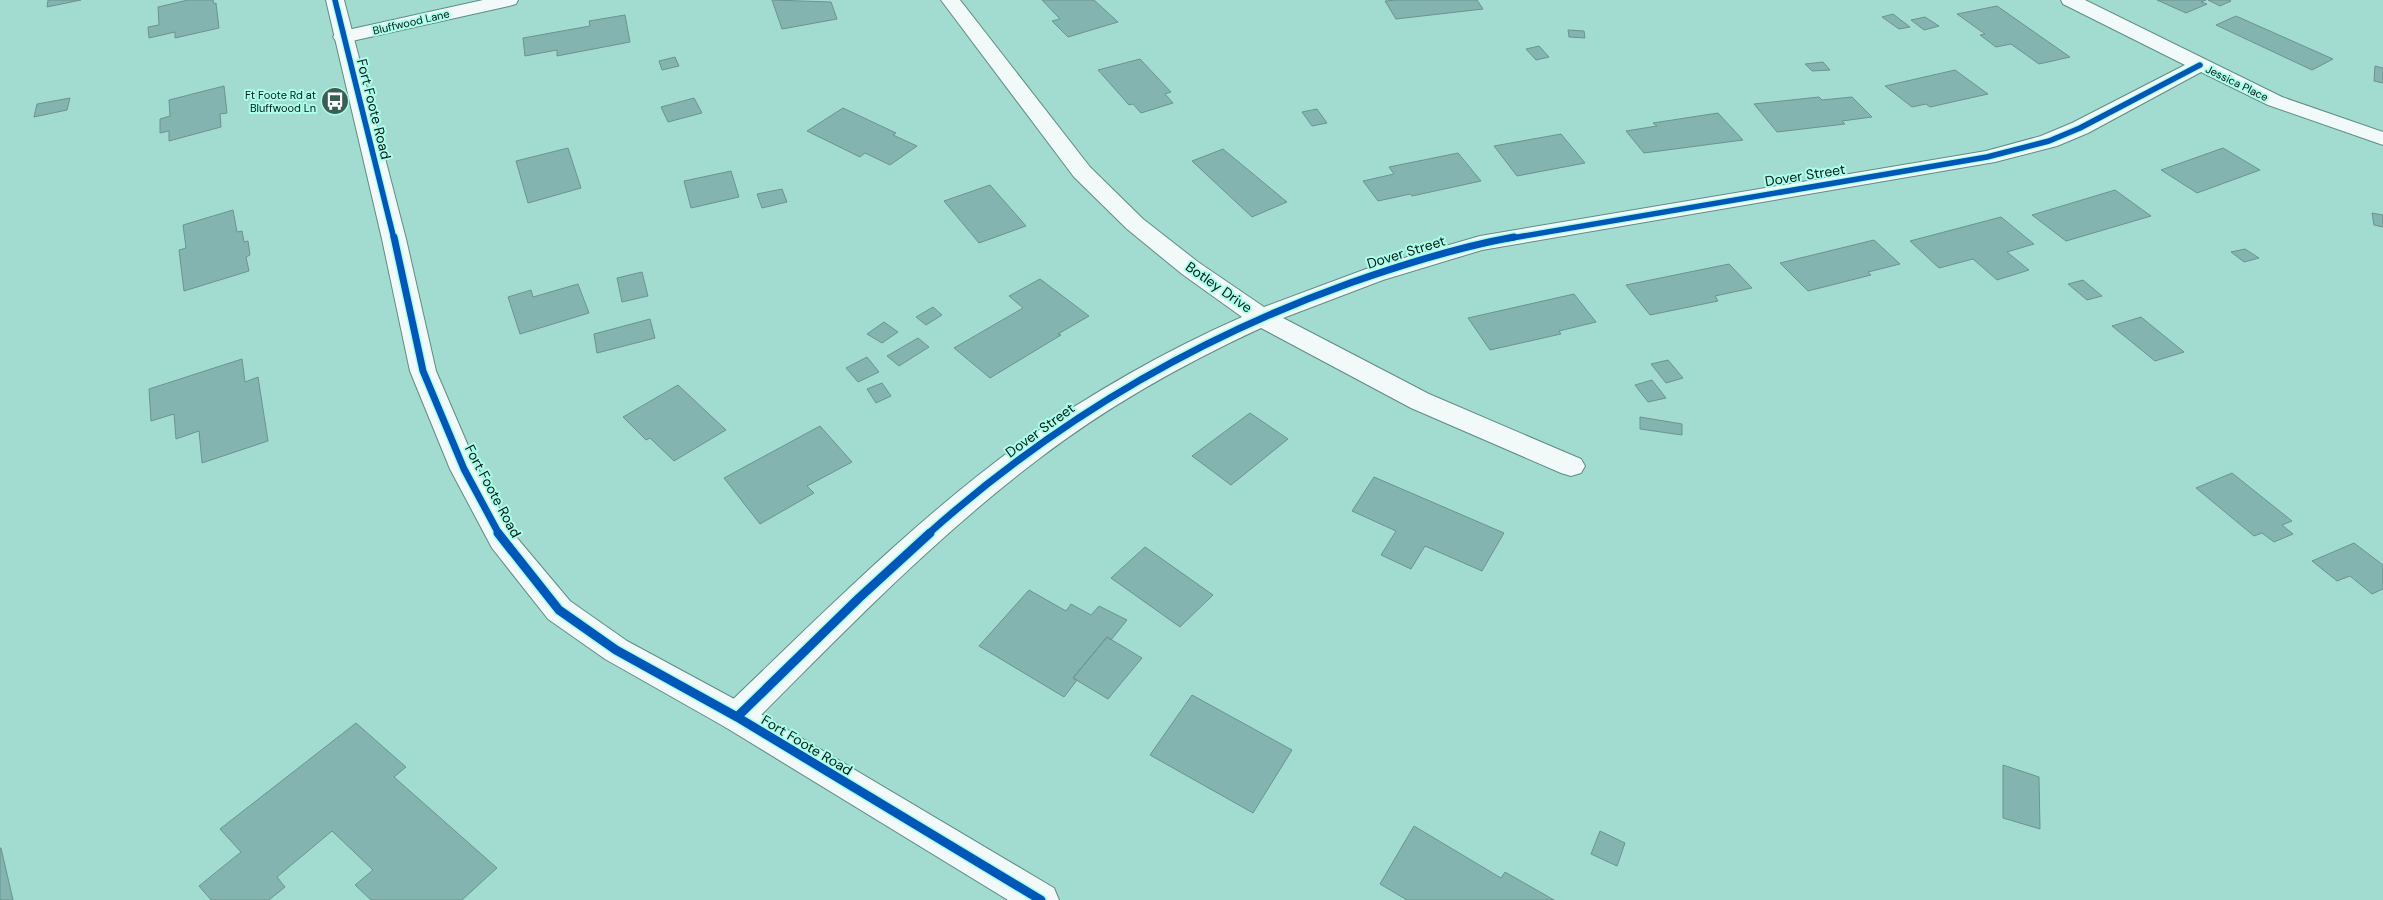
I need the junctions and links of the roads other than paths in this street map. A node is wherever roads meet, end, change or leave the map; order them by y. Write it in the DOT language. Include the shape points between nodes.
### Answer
graph roads {
  1 [pos="335,0"];
  2 [pos="509,0"];
  3 [pos="950,0"];
  4 [pos="2070,0"];
  5 [pos="343,37"];
  6 [pos="2200,64"];
  7 [pos="2383,139"];
  8 [pos="1260,316"];
  9 [pos="1571,466"];
  10 [pos="736,716"];
  11 [pos="1041,900"];
  1 -- 5 [label="street, Fort Foote Road"];
  2 -- 5 [label="street, Bluffwood Lane"];
  3 -- 8 [label="street, Botley Drive" via="1082,172 1135,224 1190,268"];
  4 -- 6 [label="street, Jessica Place"];
  5 -- 10 [label="street, Fort Foote Road" via="394,239 423,371 464,469 502,540 559,610 616,650"];
  6 -- 7 [label="street, Jessica Place" via="2275,101"];
  6 -- 8 [label="street, Dover Street" via="2080,128 2020,149 1480,243 1348,283"];
  8 -- 9 [label="street, Botley Drive" via="1420,401"];
  8 -- 10 [label="street, Dover Street" via="1185,353 1078,417 1010,467 914,546"];
  10 -- 11 [label="street, Fort Foote Road"];
}
